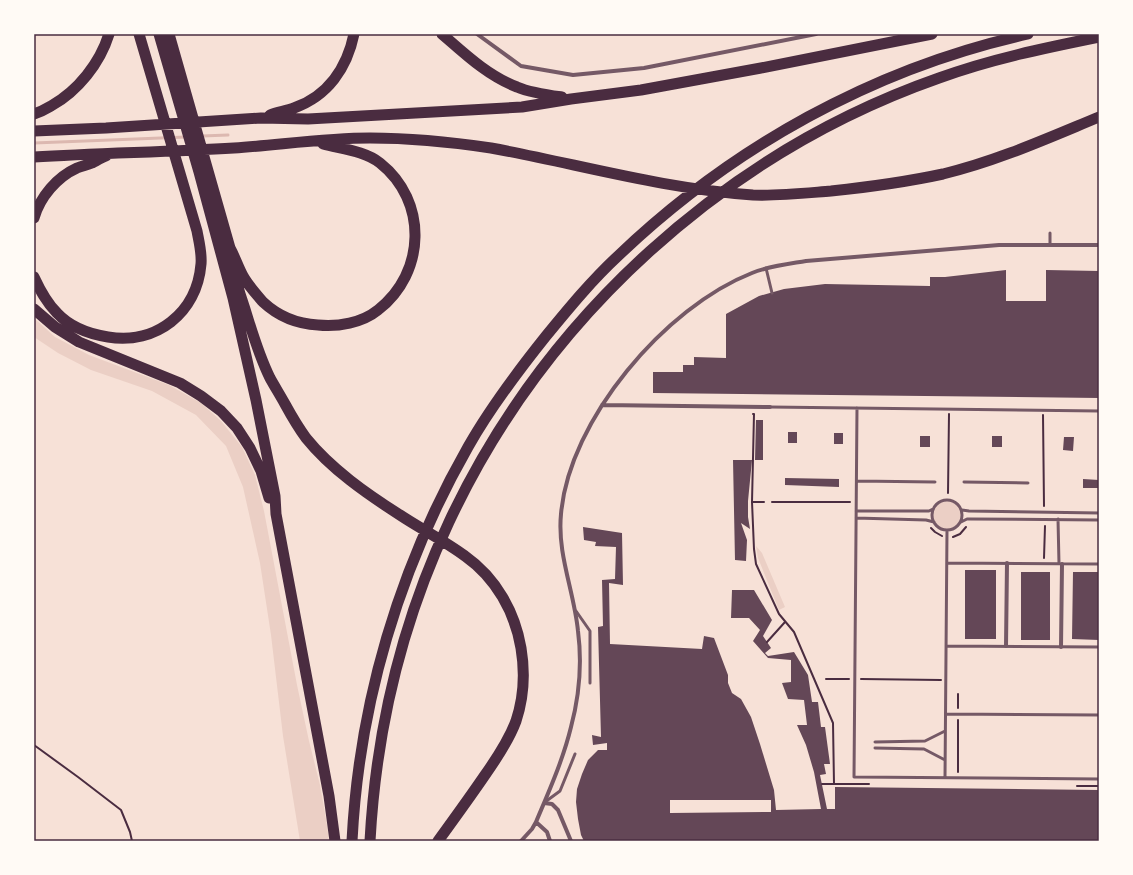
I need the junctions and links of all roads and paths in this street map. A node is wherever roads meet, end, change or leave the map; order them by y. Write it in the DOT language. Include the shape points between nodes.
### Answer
graph roads {
  1 [pos="109,34"];
  2 [pos="139,34"];
  3 [pos="167,34"];
  4 [pos="354,34"];
  5 [pos="442,34"];
  6 [pos="477,34"];
  7 [pos="816,34"];
  8 [pos="932,34"];
  9 [pos="1028,34"];
  10 [pos="1099,38"];
  11 [pos="571,99"];
  12 [pos="34,114"];
  13 [pos="1099,116"];
  14 [pos="261,118"];
  15 [pos="34,131"];
  16 [pos="315,141"];
  17 [pos="110,154"];
  18 [pos="34,157"];
  19 [pos="204,172"];
  20 [pos="34,218"];
  21 [pos="1050,234"];
  22 [pos="1050,245"];
  23 [pos="1099,245"];
  24 [pos="230,248"];
  25 [pos="766,268"];
  26 [pos="34,277"];
  27 [pos="772,292"];
  28 [pos="34,309"];
  29 [pos="602,404"];
  30 [pos="770,407"];
  31 [pos="857,408"];
  32 [pos="949,409"];
  33 [pos="1043,410"];
  34 [pos="1099,411"];
  35 [pos="754,414"];
  36 [pos="857,481"];
  37 [pos="935,482"];
  38 [pos="964,482"];
  39 [pos="1028,483"];
  40 [pos="948,493"];
  41 [pos="752,502"];
  42 [pos="764,502"];
  43 [pos="772,502"];
  44 [pos="852,502"];
  45 [pos="1044,506"];
  46 [pos="933,509"];
  47 [pos="856,510"];
  48 [pos="962,510"];
  49 [pos="1099,512"];
  50 [pos="276,514"];
  51 [pos="856,518"];
  52 [pos="1058,520"];
  53 [pos="1099,520"];
  54 [pos="934,522"];
  55 [pos="961,522"];
  56 [pos="930,525"];
  57 [pos="967,526"];
  58 [pos="1045,526"];
  59 [pos="947,530"];
  60 [pos="943,537"];
  61 [pos="952,543"];
  62 [pos="947,563"];
  63 [pos="1007,563"];
  64 [pos="1044,564"];
  65 [pos="1060,564"];
  66 [pos="1099,564"];
  67 [pos="575,609"];
  68 [pos="785,622"];
  69 [pos="767,642"];
  70 [pos="946,646"];
  71 [pos="1006,646"];
  72 [pos="1060,647"];
  73 [pos="1099,647"];
  74 [pos="826,679"];
  75 [pos="855,679"];
  76 [pos="943,680"];
  77 [pos="590,684"];
  78 [pos="958,694"];
  79 [pos="958,710"];
  80 [pos="946,714"];
  81 [pos="1099,715"];
  82 [pos="958,718"];
  83 [pos="946,731"];
  84 [pos="875,742"];
  85 [pos="34,745"];
  86 [pos="875,748"];
  87 [pos="575,754"];
  88 [pos="945,760"];
  89 [pos="958,773"];
  90 [pos="945,778"];
  91 [pos="1099,778"];
  92 [pos="834,784"];
  93 [pos="544,803"];
  94 [pos="536,822"];
  95 [pos="132,841"];
  96 [pos="335,841"];
  97 [pos="352,841"];
  98 [pos="370,841"];
  99 [pos="438,841"];
  100 [pos="521,841"];
  101 [pos="550,841"];
  102 [pos="571,841"];
  1 -- 12 [label="highway" via="90,72 78,86 51,106"];
  2 -- 26 [label="highway" via="201,248 198,281 192,296 173,321 161,329 146,336 113,338 84,331 57,314 47,302"];
  3 -- 19 [label="highway"];
  4 -- 14 [label="highway" via="344,65 321,93 293,108"];
  5 -- 11 [label="highway" via="500,79 518,88"];
  6 -- 7 [label="street" via="521,66 573,75 644,68"];
  8 -- 11 [label="highway" via="641,90"];
  9 -- 97 [label="highway" via="957,53 904,72 832,104 780,133 713,177 651,226 600,274 563,315 507,387 480,427 440,500 414,559 382,651 369,706 356,782"];
  10 -- 98 [label="highway" via="1015,55 937,78 815,133 743,177 662,239 612,286 550,359 508,416 487,449 439,544 399,656 386,710 374,784"];
  11 -- 14 [label="highway" via="522,107 308,119"];
  13 -- 16 [label="highway" via="1012,151 943,174 875,186 778,195 730,193 685,187 513,152 430,140 378,138"];
  14 -- 15 [label="highway"];
  16 -- 17 [label="highway"];
  16 -- 24 [label="highway" via="363,153 380,162 405,191 415,220 415,241 409,269 402,285 391,299 363,319 344,324 310,325 294,321 264,302 251,288"];
  17 -- 18 [label="highway"];
  17 -- 20 [label="highway" via="63,176 51,188"];
  19 -- 24 [label="highway"];
  19 -- 50 [label="highway" via="243,341"];
  21 -- 22 [label="lane"];
  22 -- 23 [label="street"];
  22 -- 25 [label="street" via="992,245 806,261"];
  24 -- 99 [label="highway" via="232,264 254,339 270,377 306,438 350,480 398,514 466,556 496,587 516,626 524,663 520,705 511,734 480,783"];
  25 -- 27 [label="lane"];
  25 -- 29 [label="street" via="734,281 682,314 638,357"];
  28 -- 50 [label="highway" via="55,327 79,342 180,383 221,411 237,428 250,448"];
  29 -- 30 [label="street"];
  29 -- 67 [label="street" via="573,463 563,497 560,528 562,553"];
  30 -- 31 [label="lane"];
  31 -- 32 [label="lane"];
  31 -- 36 [label="lane"];
  32 -- 33 [label="lane"];
  32 -- 40 [label="path"];
  33 -- 34 [label="lane"];
  33 -- 45 [label="path"];
  35 -- 41 [label="path"];
  36 -- 37 [label="lane"];
  36 -- 47 [label="lane"];
  38 -- 39 [label="lane"];
  41 -- 42 [label="path"];
  41 -- 68 [label="path" via="756,564"];
  43 -- 44 [label="path"];
  46 -- 47 [label="lane"];
  46 -- 48 [label="lane" via="940,502 947,500 956,502"];
  46 -- 54 [label="lane"];
  47 -- 51 [label="lane"];
  48 -- 49 [label="lane"];
  48 -- 55 [label="lane"];
  50 -- 96 [label="highway" via="329,796"];
  51 -- 54 [label="lane"];
  51 -- 75 [label="lane"];
  52 -- 53 [label="lane"];
  52 -- 55 [label="lane" via="967,519"];
  52 -- 65 [label="lane"];
  54 -- 59 [label="lane" via="938,527"];
  55 -- 59 [label="lane" via="955,528"];
  56 -- 60 [label="path"];
  57 -- 61 [label="path" via="960,534 952,537"];
  58 -- 64 [label="path"];
  59 -- 62 [label="lane"];
  62 -- 63 [label="lane"];
  62 -- 70 [label="lane"];
  63 -- 64 [label="lane"];
  63 -- 71 [label="street"];
  64 -- 65 [label="lane"];
  65 -- 66 [label="lane"];
  65 -- 72 [label="street"];
  67 -- 77 [label="lane" via="590,631"];
  67 -- 93 [label="street" via="580,651 575,709 566,746"];
  68 -- 69 [label="path"];
  68 -- 92 [label="path" via="794,632 833,723"];
  70 -- 71 [label="lane"];
  70 -- 80 [label="lane"];
  71 -- 72 [label="lane"];
  72 -- 73 [label="lane"];
  74 -- 75 [label="path"];
  75 -- 76 [label="path"];
  75 -- 90 [label="lane" via="854,777"];
  78 -- 79 [label="path"];
  80 -- 81 [label="lane"];
  80 -- 83 [label="lane"];
  82 -- 89 [label="path"];
  83 -- 84 [label="lane" via="925,741"];
  83 -- 88 [label="lane"];
  85 -- 95 [label="path" via="121,810"];
  86 -- 88 [label="lane" via="924,749"];
  87 -- 93 [label="lane" via="560,791"];
  88 -- 90 [label="lane"];
  90 -- 91 [label="lane"];
  93 -- 94 [label="street"];
  93 -- 102 [label="street" via="552,804 558,810"];
  94 -- 100 [label="street"];
  94 -- 101 [label="street" via="547,832"];
}
